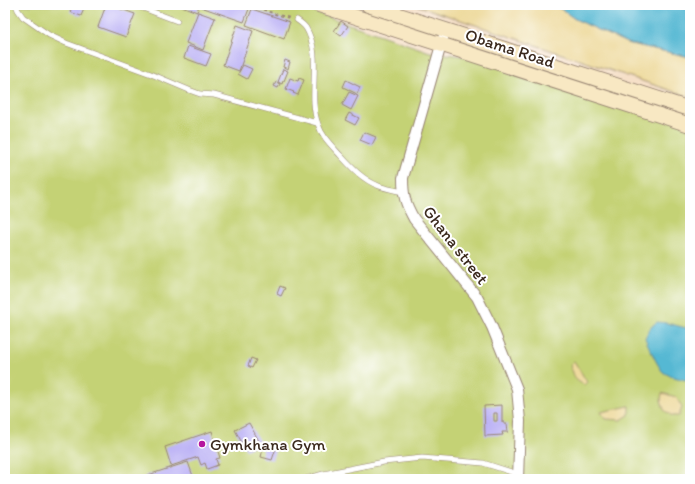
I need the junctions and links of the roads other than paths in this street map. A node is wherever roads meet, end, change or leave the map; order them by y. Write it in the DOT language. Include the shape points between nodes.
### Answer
graph roads {
  1 [pos="16,5"];
  2 [pos="135,5"];
  3 [pos="319,5"];
  4 [pos="368,5"];
  5 [pos="297,20"];
  6 [pos="177,21"];
  7 [pos="446,30"];
  8 [pos="442,44"];
  9 [pos="690,109"];
  10 [pos="317,123"];
  11 [pos="690,125"];
  12 [pos="403,192"];
  13 [pos="518,476"];
  14 [pos="306,479"];
  1 -- 10 [label="lane" via="23,17 66,43 200,94 214,95"];
  2 -- 6 [label="lane"];
  3 -- 8 [label="street, Obama Road"];
  4 -- 7 [label="street, Obama Road"];
  5 -- 10 [label="lane" via="305,26 312,46"];
  7 -- 8 [label="street, Ghana street"];
  7 -- 9 [label="street, Obama Road"];
  8 -- 11 [label="street, Obama Road"];
  8 -- 12 [label="street, Ghana street" via="403,178"];
  10 -- 12 [label="lane" via="324,137 357,172 379,186"];
  12 -- 13 [label="street, Ghana street" via="406,206 414,218 477,297 501,348 517,389 520,422"];
  13 -- 14 [label="lane" via="483,463 422,458 384,462"];
}
